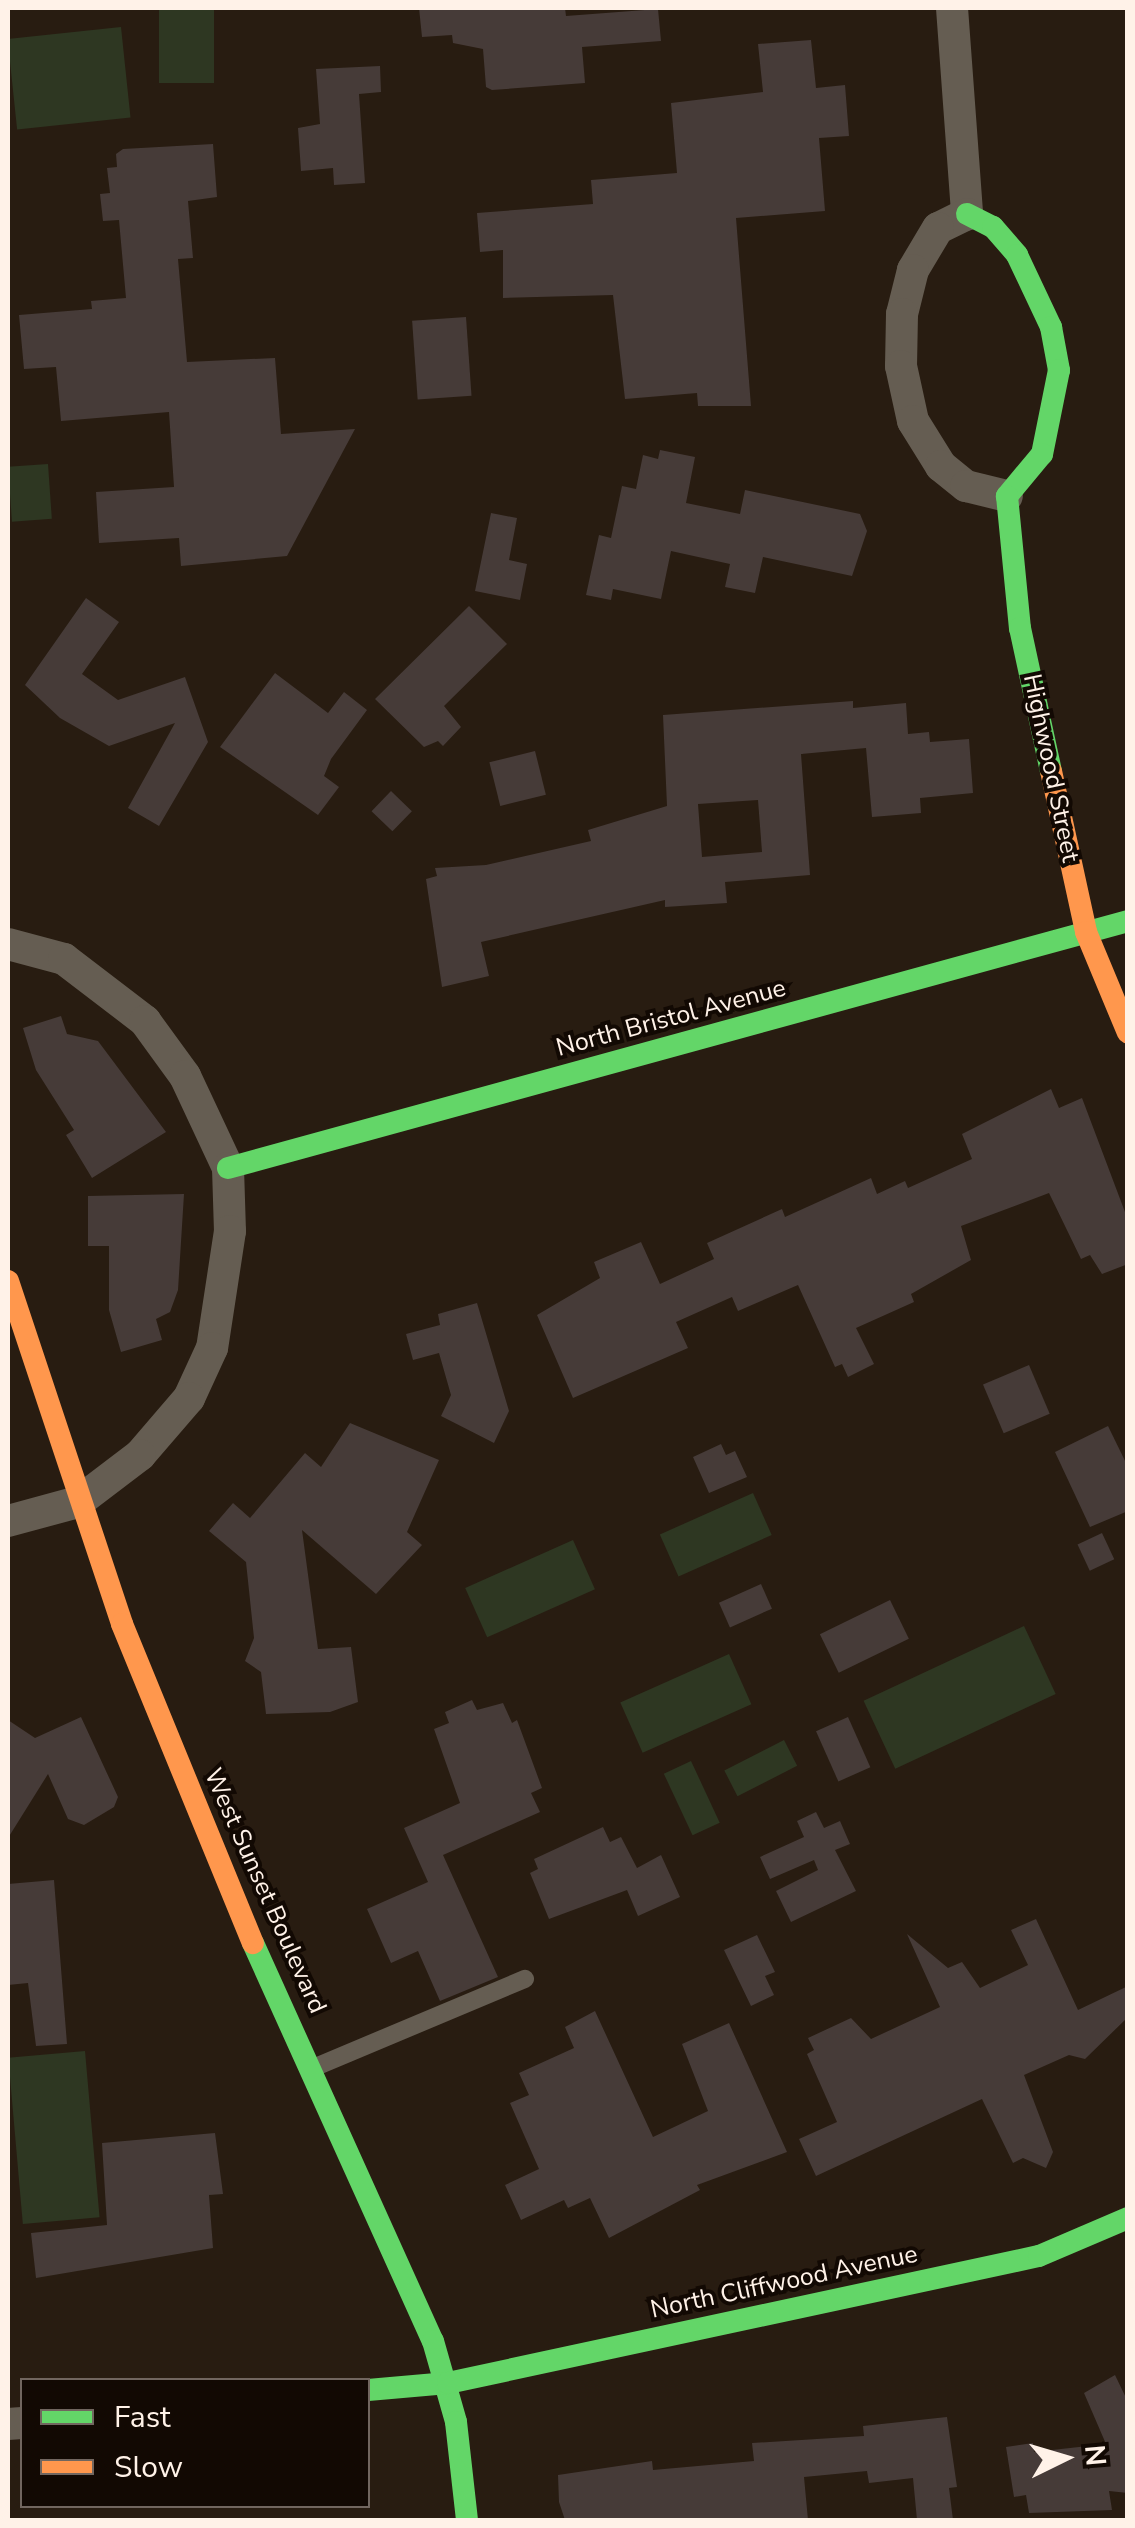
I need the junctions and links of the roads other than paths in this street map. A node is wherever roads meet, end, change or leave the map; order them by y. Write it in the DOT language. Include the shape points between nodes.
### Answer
graph roads {
  1 [pos="952,8"];
  2 [pos="968,214"];
  3 [pos="1007,496"];
  4 [pos="1128,921"];
  5 [pos="1086,932"];
  6 [pos="8,944"];
  7 [pos="1128,1032"];
  8 [pos="228,1168"];
  9 [pos="8,1281"];
  10 [pos="78,1502"];
  11 [pos="8,1521"];
  12 [pos="525,1980"];
  13 [pos="313,2068"];
  14 [pos="1128,2218"];
  15 [pos="448,2383"];
  16 [pos="370,2390"];
  17 [pos="467,2520"];
  1 -- 2 [label="street"];
  2 -- 3 [label="street" via="992,227 1036,285 1058,370 1042,454"];
  2 -- 3 [label="street" via="938,228 913,270 902,314 901,366 913,421 941,466 966,486"];
  3 -- 5 [label="street, Highwood Street" via="1020,628"];
  4 -- 5 [label="street, North Bristol Avenue"];
  5 -- 7 [label="street, Highwood Street"];
  5 -- 8 [label="street, North Bristol Avenue"];
  6 -- 8 [label="street" via="64,958 145,1021 185,1076"];
  8 -- 10 [label="street" via="227,1284 212,1348 190,1398 140,1455"];
  9 -- 10 [label="street, West Sunset Boulevard"];
  10 -- 11 [label="street"];
  10 -- 13 [label="street, West Sunset Boulevard" via="236,1901"];
  12 -- 13 [label="lane"];
  13 -- 15 [label="street, West Sunset Boulevard"];
  14 -- 15 [label="street, North Cliffwood Avenue" via="1039,2256"];
  15 -- 16 [label="street, North Cliffwood Avenue"];
  15 -- 17 [label="street, West Sunset Boulevard"];
}
